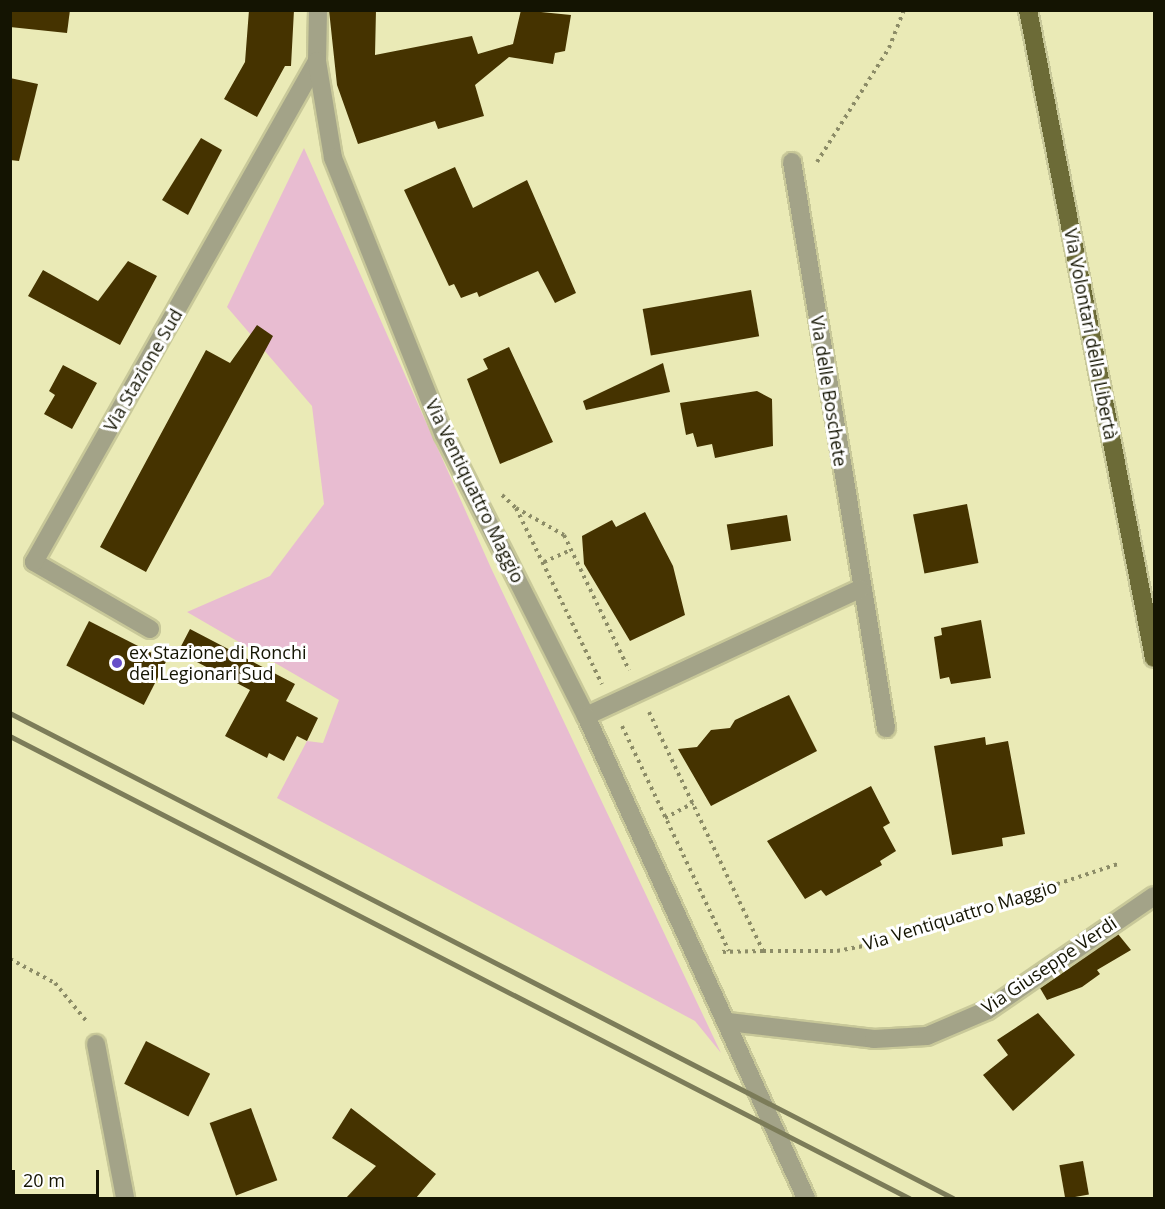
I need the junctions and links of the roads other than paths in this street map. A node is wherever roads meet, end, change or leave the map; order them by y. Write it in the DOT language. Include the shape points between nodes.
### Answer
graph roads {
  1 [pos="318,10"];
  2 [pos="1028,10"];
  3 [pos="317,61"];
  4 [pos="792,162"];
  5 [pos="860,589"];
  6 [pos="150,629"];
  7 [pos="1155,658"];
  8 [pos="586,716"];
  9 [pos="886,728"];
  10 [pos="1155,896"];
  11 [pos="728,1022"];
  12 [pos="96,1044"];
  13 [pos="125,1198"];
  14 [pos="806,1198"];
  1 -- 3 [label="street, Via Ventiquattro Maggio"];
  2 -- 7 [label="main road, Via Volontari della Libertà"];
  3 -- 6 [label="street, Via Stazione Sud" via="34,562"];
  3 -- 8 [label="street, Via Ventiquattro Maggio" via="333,158 444,435"];
  4 -- 5 [label="street, Via delle Boschete"];
  5 -- 8 [label="street"];
  5 -- 9 [label="street, Via delle Boschete"];
  8 -- 11 [label="street, Via Ventiquattro Maggio"];
  10 -- 11 [label="street, Via Giuseppe Verdi" via="988,1010 927,1036 874,1039"];
  11 -- 14 [label="street, Via Ventiquattro Maggio"];
  12 -- 13 [label="street"];
}
